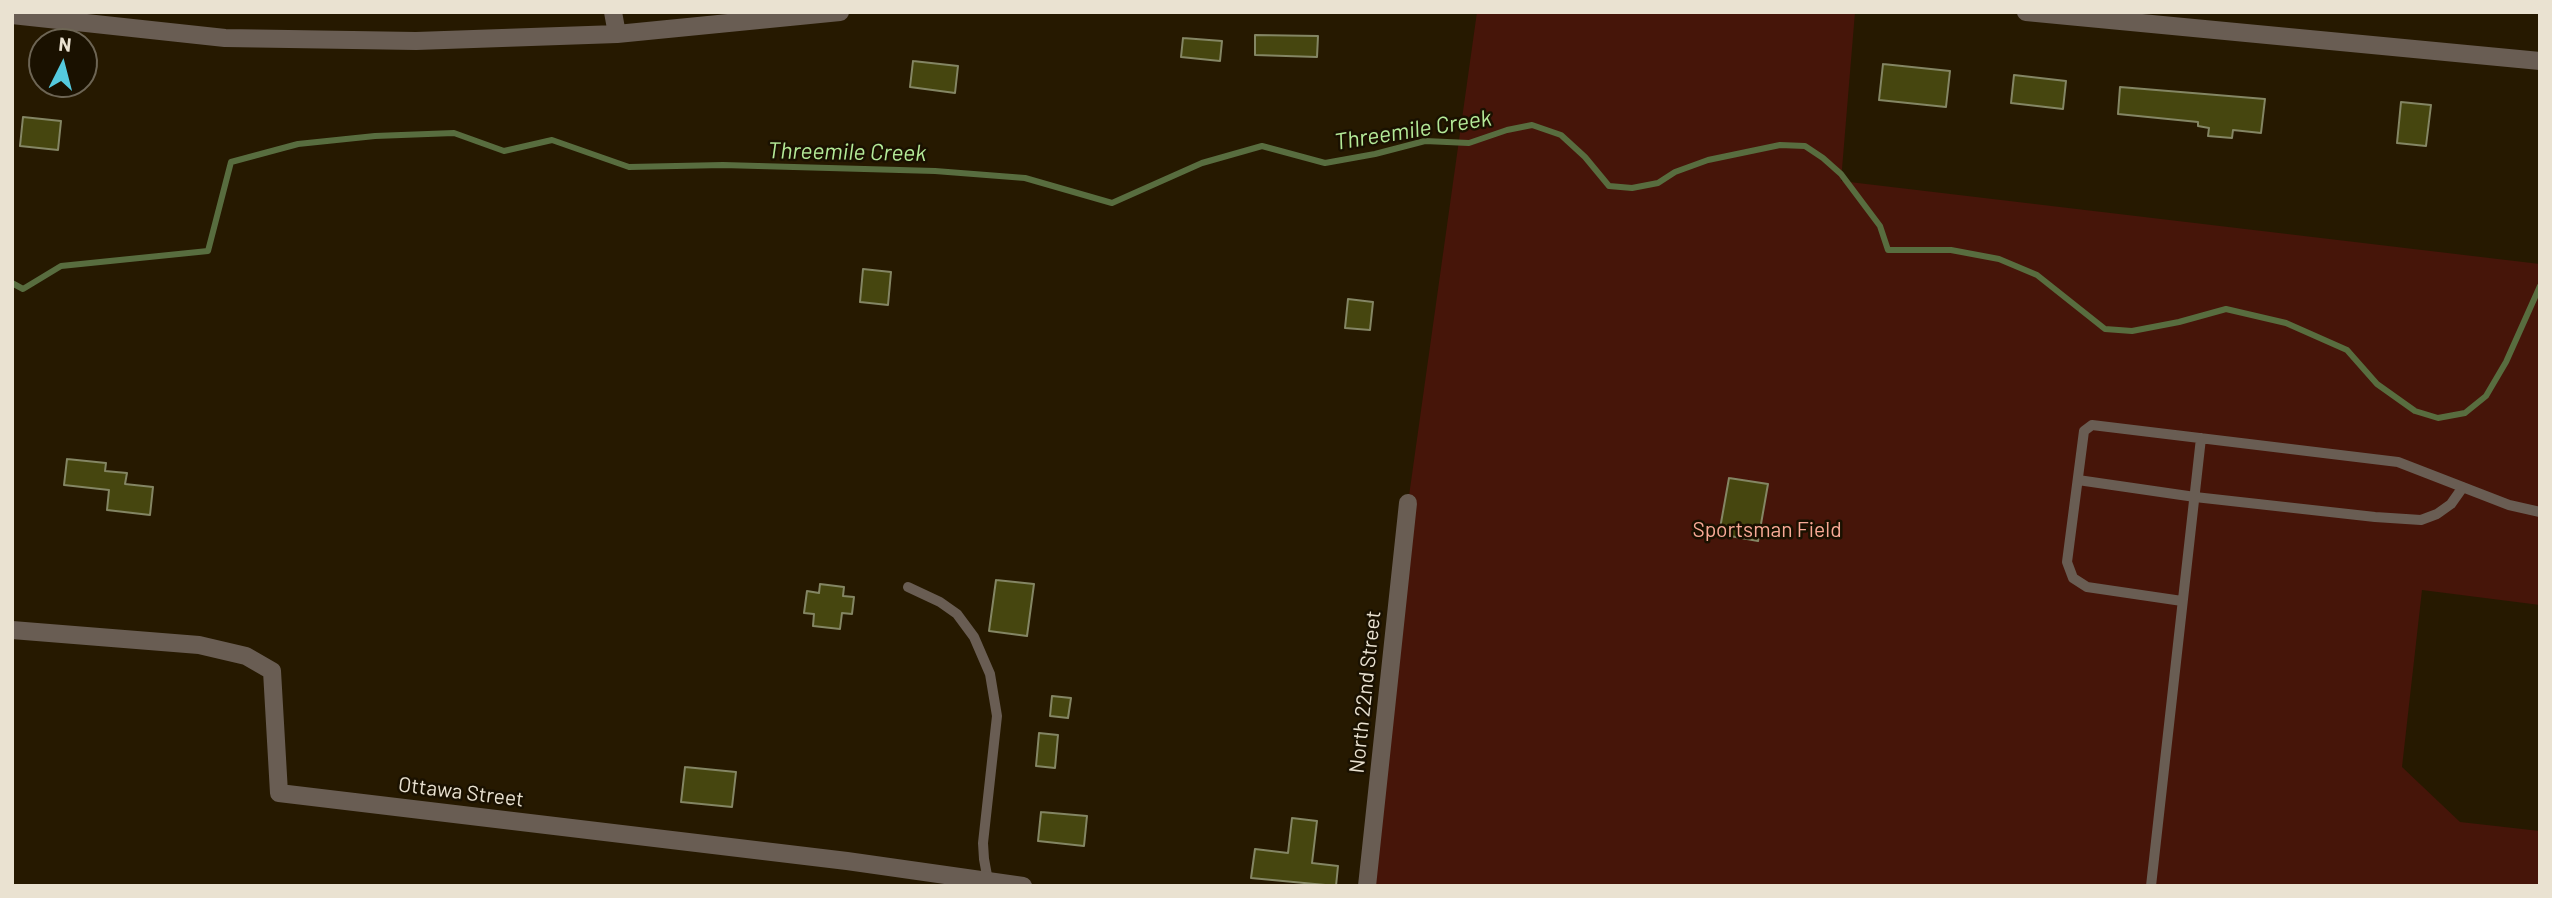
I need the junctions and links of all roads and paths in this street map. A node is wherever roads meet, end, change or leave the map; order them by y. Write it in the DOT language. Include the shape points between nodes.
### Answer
graph roads {
  1 [pos="613,12"];
  2 [pos="840,12"];
  3 [pos="2026,12"];
  4 [pos="12,15"];
  5 [pos="617,34"];
  6 [pos="2540,61"];
  7 [pos="2202,438"];
  8 [pos="2078,480"];
  9 [pos="2463,486"];
  10 [pos="2195,497"];
  11 [pos="1408,503"];
  12 [pos="2540,512"];
  13 [pos="908,587"];
  14 [pos="2182,601"];
  15 [pos="12,630"];
  16 [pos="988,881"];
  17 [pos="1023,886"];
  18 [pos="1367,886"];
  19 [pos="2151,886"];
  1 -- 5 [label="street"];
  2 -- 5 [label="street"];
  3 -- 6 [label="street"];
  4 -- 5 [label="street" via="225,38 416,41"];
  7 -- 8 [label="lane" via="2092,425 2084,431"];
  7 -- 9 [label="lane" via="2398,462"];
  7 -- 10 [label="lane"];
  8 -- 10 [label="lane"];
  8 -- 14 [label="lane" via="2067,562 2073,578 2087,587"];
  9 -- 10 [label="lane" via="2451,504 2421,520"];
  9 -- 12 [label="lane"];
  10 -- 14 [label="lane"];
  11 -- 18 [label="street, North 22nd Street"];
  13 -- 16 [label="lane" via="957,614 974,637 990,674 997,716 983,843"];
  14 -- 19 [label="lane"];
  15 -- 16 [label="street, Ottawa Street" via="199,645 246,656 272,671 279,793"];
  16 -- 17 [label="street, Ottawa Street"];
}
